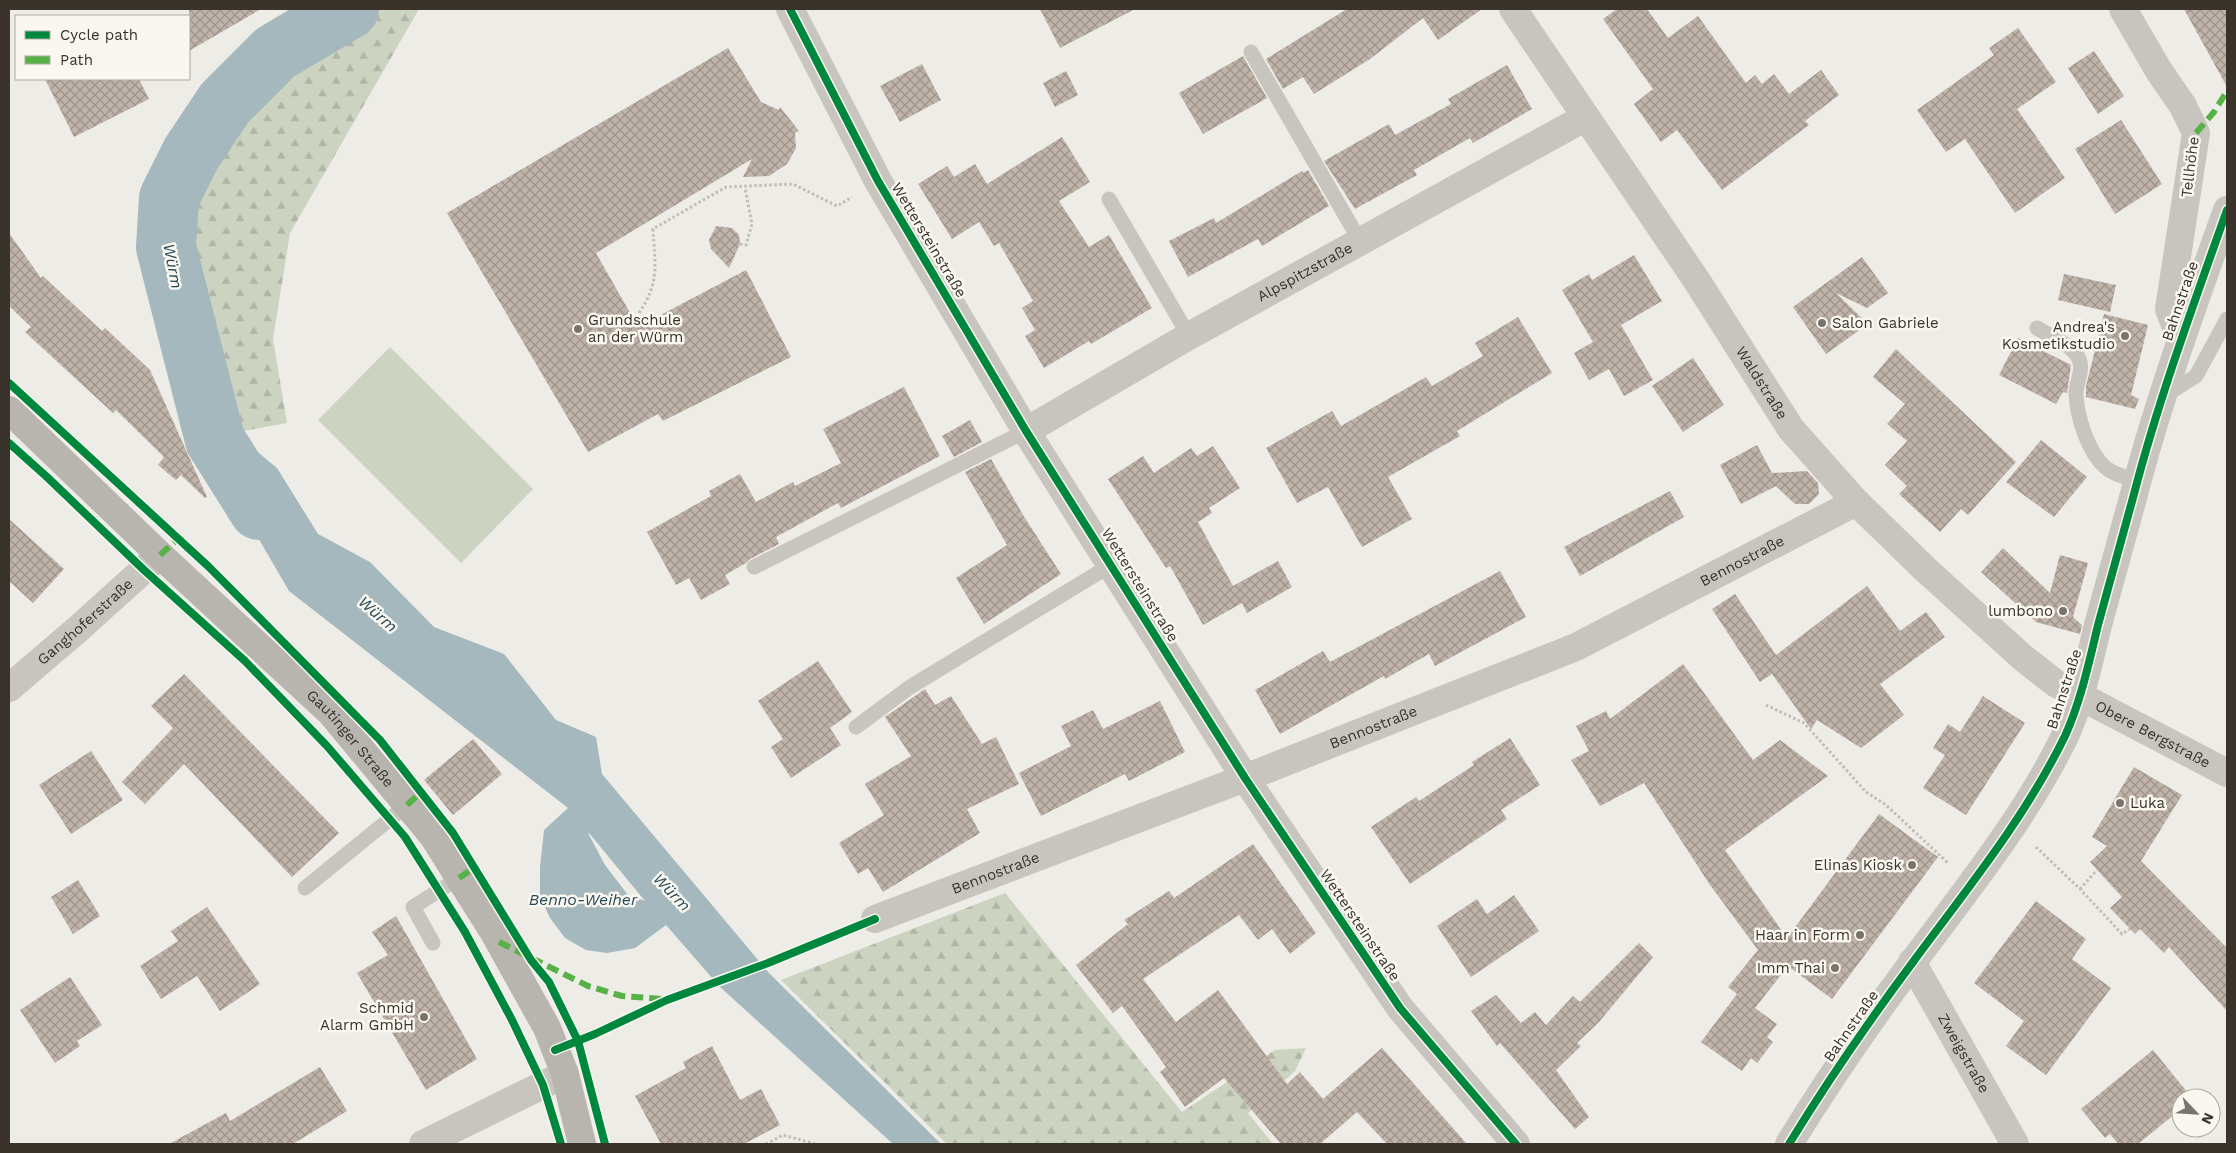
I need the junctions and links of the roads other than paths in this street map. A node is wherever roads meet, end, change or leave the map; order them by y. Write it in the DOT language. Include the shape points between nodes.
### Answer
graph roads {
  1 [pos="790,9"];
  2 [pos="1514,9"];
  3 [pos="2123,9"];
  4 [pos="1251,52"];
  5 [pos="1586,117"];
  6 [pos="1109,199"];
  7 [pos="2227,210"];
  8 [pos="1360,241"];
  9 [pos="2227,319"];
  10 [pos="2038,328"];
  11 [pos="1189,336"];
  12 [pos="2181,341"];
  13 [pos="2164,396"];
  14 [pos="9,410"];
  15 [pos="1026,432"];
  16 [pos="2137,480"];
  17 [pos="1856,502"];
  18 [pos="160,556"];
  19 [pos="1111,565"];
  20 [pos="754,567"];
  21 [pos="9,688"];
  22 [pos="2080,695"];
  23 [pos="856,727"];
  24 [pos="2227,772"];
  25 [pos="1245,778"];
  26 [pos="407,805"];
  27 [pos="459,878"];
  28 [pos="305,888"];
  29 [pos="875,919"];
  30 [pos="433,943"];
  31 [pos="1912,962"];
  32 [pos="565,1074"];
  33 [pos="423,1144"];
  34 [pos="582,1144"];
  35 [pos="1516,1144"];
  36 [pos="1789,1144"];
  37 [pos="2015,1144"];
  1 -- 15 [label="street, Wettersteinstraße" via="878,181"];
  2 -- 5 [label="street, Waldstraße"];
  3 -- 12 [label="street, Tellhöhe" via="2196,133 2169,309"];
  4 -- 8 [label="lane"];
  5 -- 8 [label="street, Alpspitzstraße"];
  5 -- 17 [label="street, Waldstraße" via="1697,281 1791,429"];
  6 -- 11 [label="lane"];
  7 -- 12 [label="street, Bahnstraße"];
  8 -- 11 [label="street, Alpspitzstraße"];
  9 -- 13 [label="lane" via="2196,376"];
  10 -- 16 [label="lane" via="2077,356 2081,366 2076,393 2079,414 2092,449 2105,467"];
  11 -- 15 [label="street, Alpspitzstraße"];
  12 -- 13 [label="street, Bahnstraße"];
  13 -- 16 [label="street, Bahnstraße"];
  14 -- 18 [label="main road, Gautinger Straße"];
  15 -- 19 [label="street, Wettersteinstraße"];
  15 -- 20 [label="lane"];
  16 -- 22 [label="street, Bahnstraße"];
  17 -- 22 [label="street, Waldstraße" via="2022,656 2055,683"];
  17 -- 25 [label="street, Bennostraße" via="1576,647"];
  18 -- 21 [label="street, Ganghoferstraße"];
  18 -- 26 [label="main road, Gautinger Straße" via="331,713"];
  19 -- 23 [label="lane" via="910,687"];
  19 -- 25 [label="street, Wettersteinstraße"];
  22 -- 24 [label="street, Obere Bergstraße"];
  22 -- 31 [label="street, Bahnstraße" via="2064,737 2012,825 1972,885"];
  25 -- 29 [label="street, Bennostraße"];
  25 -- 35 [label="street, Wettersteinstraße" via="1400,1008"];
  26 -- 27 [label="main road, Gautinger Straße" via="433,836"];
  26 -- 28 [label="lane"];
  27 -- 30 [label="lane" via="414,907"];
  27 -- 32 [label="main road, Gautinger Straße" via="493,931 547,1028"];
  31 -- 36 [label="street, Bahnstraße"];
  31 -- 37 [label="street, Zweigstraße"];
  32 -- 33 [label="street"];
  32 -- 34 [label="main road, Gautinger Straße"];
}
